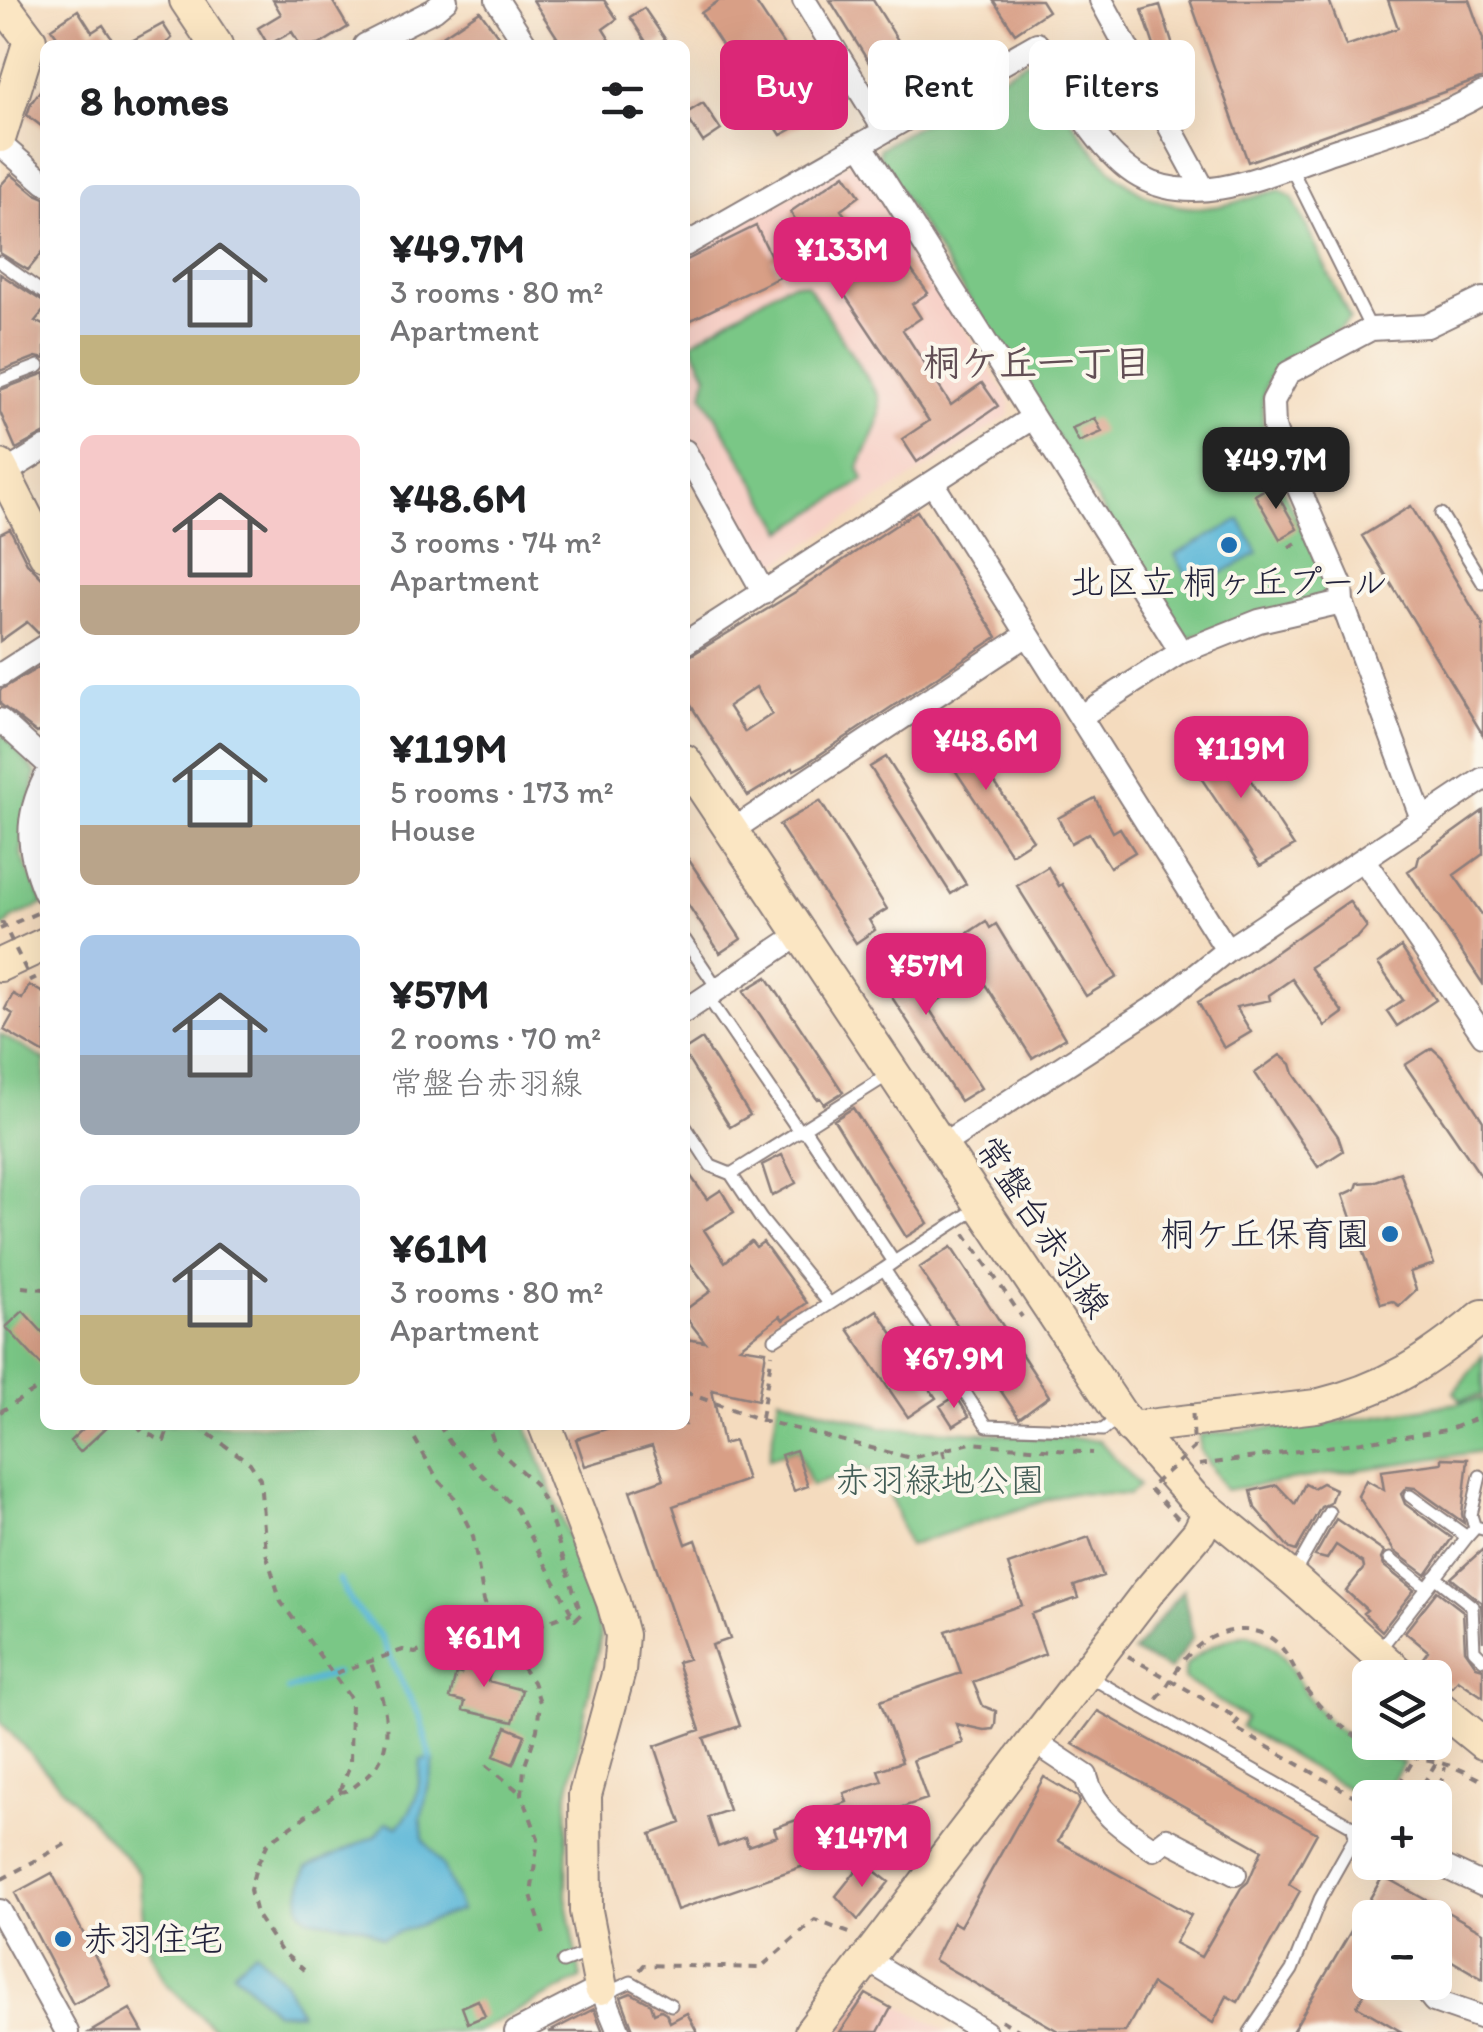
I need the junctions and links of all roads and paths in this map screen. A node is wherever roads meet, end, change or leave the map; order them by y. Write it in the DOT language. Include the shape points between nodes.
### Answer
graph roads {
  1 [pos="0,0"];
  2 [pos="186,0"];
  3 [pos="446,0"];
  4 [pos="497,0"];
  5 [pos="804,0"];
  6 [pos="1100,0"];
  7 [pos="414,8"];
  8 [pos="213,40"];
  9 [pos="372,40"];
  10 [pos="523,40"];
  11 [pos="38,47"];
  12 [pos="1483,93"];
  13 [pos="885,131"];
  14 [pos="0,140"];
  15 [pos="861,144"];
  16 [pos="1291,168"];
  17 [pos="40,178"];
  18 [pos="1203,188"];
  19 [pos="690,242"];
  20 [pos="0,262"];
  21 [pos="40,290"];
  22 [pos="1483,300"];
  23 [pos="1371,329"];
  24 [pos="39,366"];
  25 [pos="0,381"];
  26 [pos="1032,418"];
  27 [pos="40,451"];
  28 [pos="690,460"];
  29 [pos="1,472"];
  30 [pos="932,484"];
  31 [pos="1442,514"];
  32 [pos="40,545"];
  33 [pos="1483,583"];
  34 [pos="764,593"];
  35 [pos="1342,602"];
  36 [pos="1027,635"];
  37 [pos="690,639"];
  38 [pos="40,649"];
  39 [pos="1181,652"];
  40 [pos="0,675"];
  41 [pos="1080,716"];
  42 [pos="0,720"];
  43 [pos="40,756"];
  44 [pos="690,768"];
  45 [pos="1483,779"];
  46 [pos="40,788"];
  47 [pos="1422,819"];
  48 [pos="732,831"];
  49 [pos="1363,859"];
  50 [pos="0,926"];
  51 [pos="800,934"];
  52 [pos="34,944"];
  53 [pos="1227,950"];
  54 [pos="690,963"];
  55 [pos="698,999"];
  56 [pos="1483,1035"];
  57 [pos="891,1073"];
  58 [pos="799,1131"];
  59 [pos="690,1134"];
  60 [pos="940,1146"];
  61 [pos="731,1174"];
  62 [pos="968,1213"];
  63 [pos="889,1265"];
  64 [pos="22,1288"];
  65 [pos="40,1290"];
  66 [pos="828,1303"];
  67 [pos="1483,1316"];
  68 [pos="1030,1328"];
  69 [pos="774,1339"];
  70 [pos="40,1387"];
  71 [pos="690,1394"];
  72 [pos="1192,1402"];
  73 [pos="0,1412"];
  74 [pos="1483,1416"];
  75 [pos="761,1420"];
  76 [pos="1126,1422"];
  77 [pos="142,1430"];
  78 [pos="168,1430"];
  79 [pos="203,1430"];
  80 [pos="411,1430"];
  81 [pos="442,1430"];
  82 [pos="490,1430"];
  83 [pos="547,1430"];
  84 [pos="943,1450"];
  85 [pos="1092,1453"];
  86 [pos="1199,1465"];
  87 [pos="963,1474"];
  88 [pos="1143,1475"];
  89 [pos="1480,1476"];
  90 [pos="1410,1496"];
  91 [pos="1330,1512"];
  92 [pos="1191,1517"];
  93 [pos="1475,1532"];
  94 [pos="1390,1559"];
  95 [pos="1292,1578"];
  96 [pos="1431,1583"];
  97 [pos="571,1613"];
  98 [pos="493,1622"];
  99 [pos="1124,1654"];
  100 [pos="1376,1654"];
  101 [pos="1483,1659"];
  102 [pos="1383,1660"];
  103 [pos="370,1661"];
  104 [pos="335,1673"];
  105 [pos="1085,1674"];
  106 [pos="1174,1680"];
  107 [pos="1147,1710"];
  108 [pos="1452,1717"];
  109 [pos="1352,1732"];
  110 [pos="1482,1740"];
  111 [pos="1046,1750"];
  112 [pos="1422,1760"];
  113 [pos="1437,1762"];
  114 [pos="1446,1764"];
  115 [pos="486,1765"];
  116 [pos="1426,1780"];
  117 [pos="1442,1780"];
  118 [pos="1483,1781"];
  119 [pos="339,1792"];
  120 [pos="522,1794"];
  121 [pos="1352,1795"];
  122 [pos="1352,1826"];
  123 [pos="71,1841"];
  124 [pos="1352,1852"];
  125 [pos="1452,1870"];
  126 [pos="1235,1874"];
  127 [pos="2,1879"];
  128 [pos="1483,1884"];
  129 [pos="0,1911"];
  130 [pos="546,1942"];
  131 [pos="862,1948"];
  132 [pos="10,1953"];
  133 [pos="304,1970"];
  134 [pos="612,1988"];
  135 [pos="1432,2000"];
  136 [pos="671,2006"];
  137 [pos="1483,2018"];
  138 [pos="67,2032"];
  139 [pos="516,2032"];
  140 [pos="619,2032"];
  141 [pos="811,2032"];
  142 [pos="985,2032"];
  143 [pos="1250,2032"];
  1 -- 11 [label="street"];
  2 -- 8 [label="street"];
  3 -- 7 [label="street"];
  4 -- 10 [label="street"];
  5 -- 13 [label="street"];
  6 -- 18 [label="street"];
  7 -- 9 [label="street"];
  11 -- 14 [label="street"];
  12 -- 16 [label="street"];
  13 -- 15 [label="street"];
  13 -- 18 [label="street" via="1037,44 1111,153 1141,178"];
  14 -- 17 [label="street"];
  15 -- 19 [label="street"];
  15 -- 26 [label="street"];
  16 -- 18 [label="street"];
  16 -- 23 [label="lane"];
  20 -- 21 [label="lane"];
  22 -- 23 [label="street" via="1427,326"];
  23 -- 35 [label="street" via="1288,373 1273,401 1279,443 1341,585"];
  24 -- 25 [label="lane"];
  26 -- 30 [label="street"];
  26 -- 39 [label="street"];
  27 -- 29 [label="street"];
  28 -- 34 [label="street"];
  29 -- 32 [label="street"];
  30 -- 34 [label="street"];
  30 -- 36 [label="street"];
  31 -- 33 [label="lane"];
  34 -- 37 [label="street"];
  35 -- 39 [label="street" via="1259,620"];
  35 -- 47 [label="street"];
  36 -- 41 [label="street"];
  36 -- 48 [label="street"];
  38 -- 40 [label="street"];
  39 -- 41 [label="street"];
  41 -- 53 [label="street"];
  42 -- 43 [label="street"];
  44 -- 48 [label="street, 常盤台赤羽線"];
  45 -- 47 [label="street"];
  46 -- 52 [label="street" via="30,832"];
  47 -- 49 [label="street"];
  48 -- 51 [label="street, 常盤台赤羽線"];
  49 -- 53 [label="street"];
  49 -- 56 [label="street"];
  50 -- 52 [label="path"];
  50 -- 52 [label="path, bridge" via="31,980"];
  51 -- 55 [label="street"];
  51 -- 57 [label="street, 常盤台赤羽線"];
  53 -- 60 [label="street" via="1160,1002"];
  54 -- 55 [label="lane"];
  55 -- 58 [label="lane"];
  57 -- 58 [label="lane"];
  57 -- 60 [label="street, 常盤台赤羽線"];
  58 -- 61 [label="lane"];
  58 -- 63 [label="lane" via="808,1134"];
  59 -- 61 [label="lane" via="711,1166"];
  60 -- 62 [label="street, 常盤台赤羽線"];
  61 -- 66 [label="lane"];
  62 -- 63 [label="lane"];
  62 -- 68 [label="path"];
  62 -- 76 [label="street, 常盤台赤羽線"];
  63 -- 66 [label="lane"];
  63 -- 76 [label="lane" via="986,1426 1103,1430"];
  64 -- 65 [label="path"];
  66 -- 69 [label="lane"];
  67 -- 76 [label="street" via="1405,1375 1343,1400"];
  69 -- 75 [label="path"];
  70 -- 73 [label="path"];
  71 -- 75 [label="path"];
  72 -- 92 [label="path, bridge" via="1194,1448 1149,1488"];
  74 -- 86 [label="path" via="1447,1430"];
  75 -- 84 [label="path" via="912,1458"];
  76 -- 92 [label="street, 常盤台赤羽線"];
  77 -- 78 [label="path" via="164,1441"];
  79 -- 104 [label="path" via="250,1463 260,1479 266,1553 280,1602"];
  80 -- 98 [label="path" via="473,1536"];
  81 -- 97 [label="path" via="516,1510"];
  82 -- 97 [label="path" via="496,1448 534,1483 547,1507 581,1614 575,1620"];
  83 -- 134 [label="street" via="622,1634 620,1671 585,1795 586,1911 578,1956"];
  84 -- 85 [label="path" via="972,1444"];
  84 -- 87 [label="path" via="946,1463"];
  88 -- 92 [label="path"];
  89 -- 93 [label="lane" via="1471,1515"];
  90 -- 93 [label="lane"];
  91 -- 95 [label="lane"];
  92 -- 95 [label="street, 常盤台赤羽線"];
  92 -- 105 [label="street" via="1199,1532"];
  93 -- 96 [label="lane"];
  94 -- 96 [label="lane"];
  95 -- 100 [label="street, 常盤台赤羽線"];
  96 -- 100 [label="lane"];
  96 -- 101 [label="lane" via="1472,1606 1474,1650"];
  97 -- 98 [label="path" via="526,1630 518,1612"];
  98 -- 103 [label="path" via="475,1628 452,1622 434,1647"];
  98 -- 120 [label="path" via="540,1702"];
  99 -- 106 [label="path"];
  100 -- 102 [label="street, 常盤台赤羽線"];
  103 -- 104 [label="path"];
  103 -- 119 [label="path" via="388,1739 372,1772"];
  104 -- 119 [label="path" via="351,1699 350,1764"];
  105 -- 107 [label="lane"];
  105 -- 131 [label="street"];
  106 -- 107 [label="path"];
  106 -- 109 [label="path" via="1181,1661 1200,1644 1248,1629 1284,1650 1305,1688"];
  106 -- 121 [label="path" via="1238,1718 1233,1727"];
  107 -- 122 [label="lane"];
  108 -- 110 [label="street"];
  111 -- 126 [label="street" via="1086,1776 1090,1796 1154,1850 1167,1839"];
  112 -- 113 [label="path"];
  113 -- 114 [label="path"];
  113 -- 116 [label="path"];
  114 -- 117 [label="path"];
  114 -- 118 [label="path"];
  115 -- 120 [label="path"];
  119 -- 133 [label="path" via="268,1843 250,1890 256,1914 281,1951"];
  120 -- 130 [label="path" via="538,1838 530,1895"];
  123 -- 127 [label="path"];
  124 -- 143 [label="lane" via="1320,1899 1292,1970"];
  125 -- 128 [label="street"];
  129 -- 132 [label="street"];
  131 -- 134 [label="path" via="815,1920 760,1968 644,1965"];
  131 -- 141 [label="street"];
  131 -- 142 [label="street"];
  132 -- 138 [label="street"];
  134 -- 136 [label="lane"];
  134 -- 139 [label="street"];
  134 -- 140 [label="street"];
  135 -- 137 [label="street"];
}
